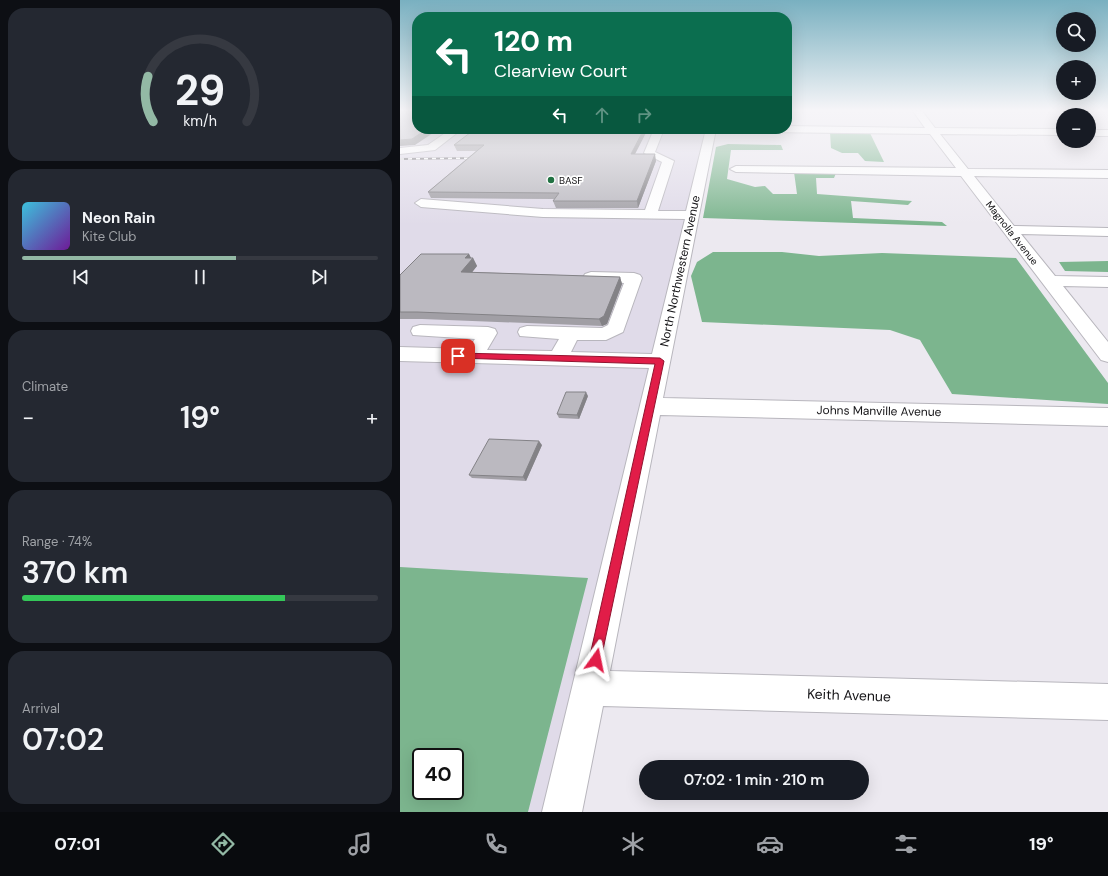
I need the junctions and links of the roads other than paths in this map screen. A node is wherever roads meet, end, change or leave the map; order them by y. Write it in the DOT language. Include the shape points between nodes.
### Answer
graph roads {
  1 [pos="424,149"];
  2 [pos="651,149"];
  3 [pos="707,149"];
  4 [pos="946,149"];
  5 [pos="400,152"];
  6 [pos="736,169"];
  7 [pos="964,172"];
  8 [pos="1108,174"];
  9 [pos="421,203"];
  10 [pos="650,215"];
  11 [pos="692,215"];
  12 [pos="1010,230"];
  13 [pos="1108,232"];
  14 [pos="572,277"];
  15 [pos="1050,281"];
  16 [pos="1108,282"];
  17 [pos="420,331"];
  18 [pos="527,332"];
  19 [pos="571,334"];
  20 [pos="400,354"];
  21 [pos="1108,354"];
  22 [pos="473,356"];
  23 [pos="558,358"];
  24 [pos="660,361"];
  25 [pos="650,406"];
  26 [pos="1108,417"];
  27 [pos="589,688"];
  28 [pos="1108,702"];
  29 [pos="562,812"];
  1 -- 5 [label="street"];
  2 -- 10 [label="street" via="649,153 668,161"];
  3 -- 11 [label="street, North Northwestern Avenue"];
  4 -- 7 [label="street, Magnolia Avenue"];
  6 -- 7 [label="street"];
  7 -- 8 [label="street"];
  7 -- 12 [label="street, Magnolia Avenue"];
  9 -- 10 [label="street" via="543,213"];
  10 -- 11 [label="street"];
  11 -- 24 [label="street, North Northwestern Avenue"];
  12 -- 13 [label="street"];
  12 -- 15 [label="street, Magnolia Avenue"];
  14 -- 19 [label="street" via="634,278 616,328 606,334"];
  15 -- 16 [label="street"];
  15 -- 21 [label="street, Magnolia Avenue"];
  17 -- 22 [label="street" via="488,333"];
  18 -- 19 [label="street"];
  19 -- 23 [label="street"];
  20 -- 22 [label="street"];
  22 -- 23 [label="street"];
  23 -- 24 [label="street"];
  24 -- 25 [label="street, North Northwestern Avenue"];
  25 -- 26 [label="street, Johns Manville Avenue"];
  25 -- 27 [label="street, North Northwestern Avenue"];
  27 -- 28 [label="street, Keith Avenue"];
  27 -- 29 [label="street, North Northwestern Avenue"];
}
